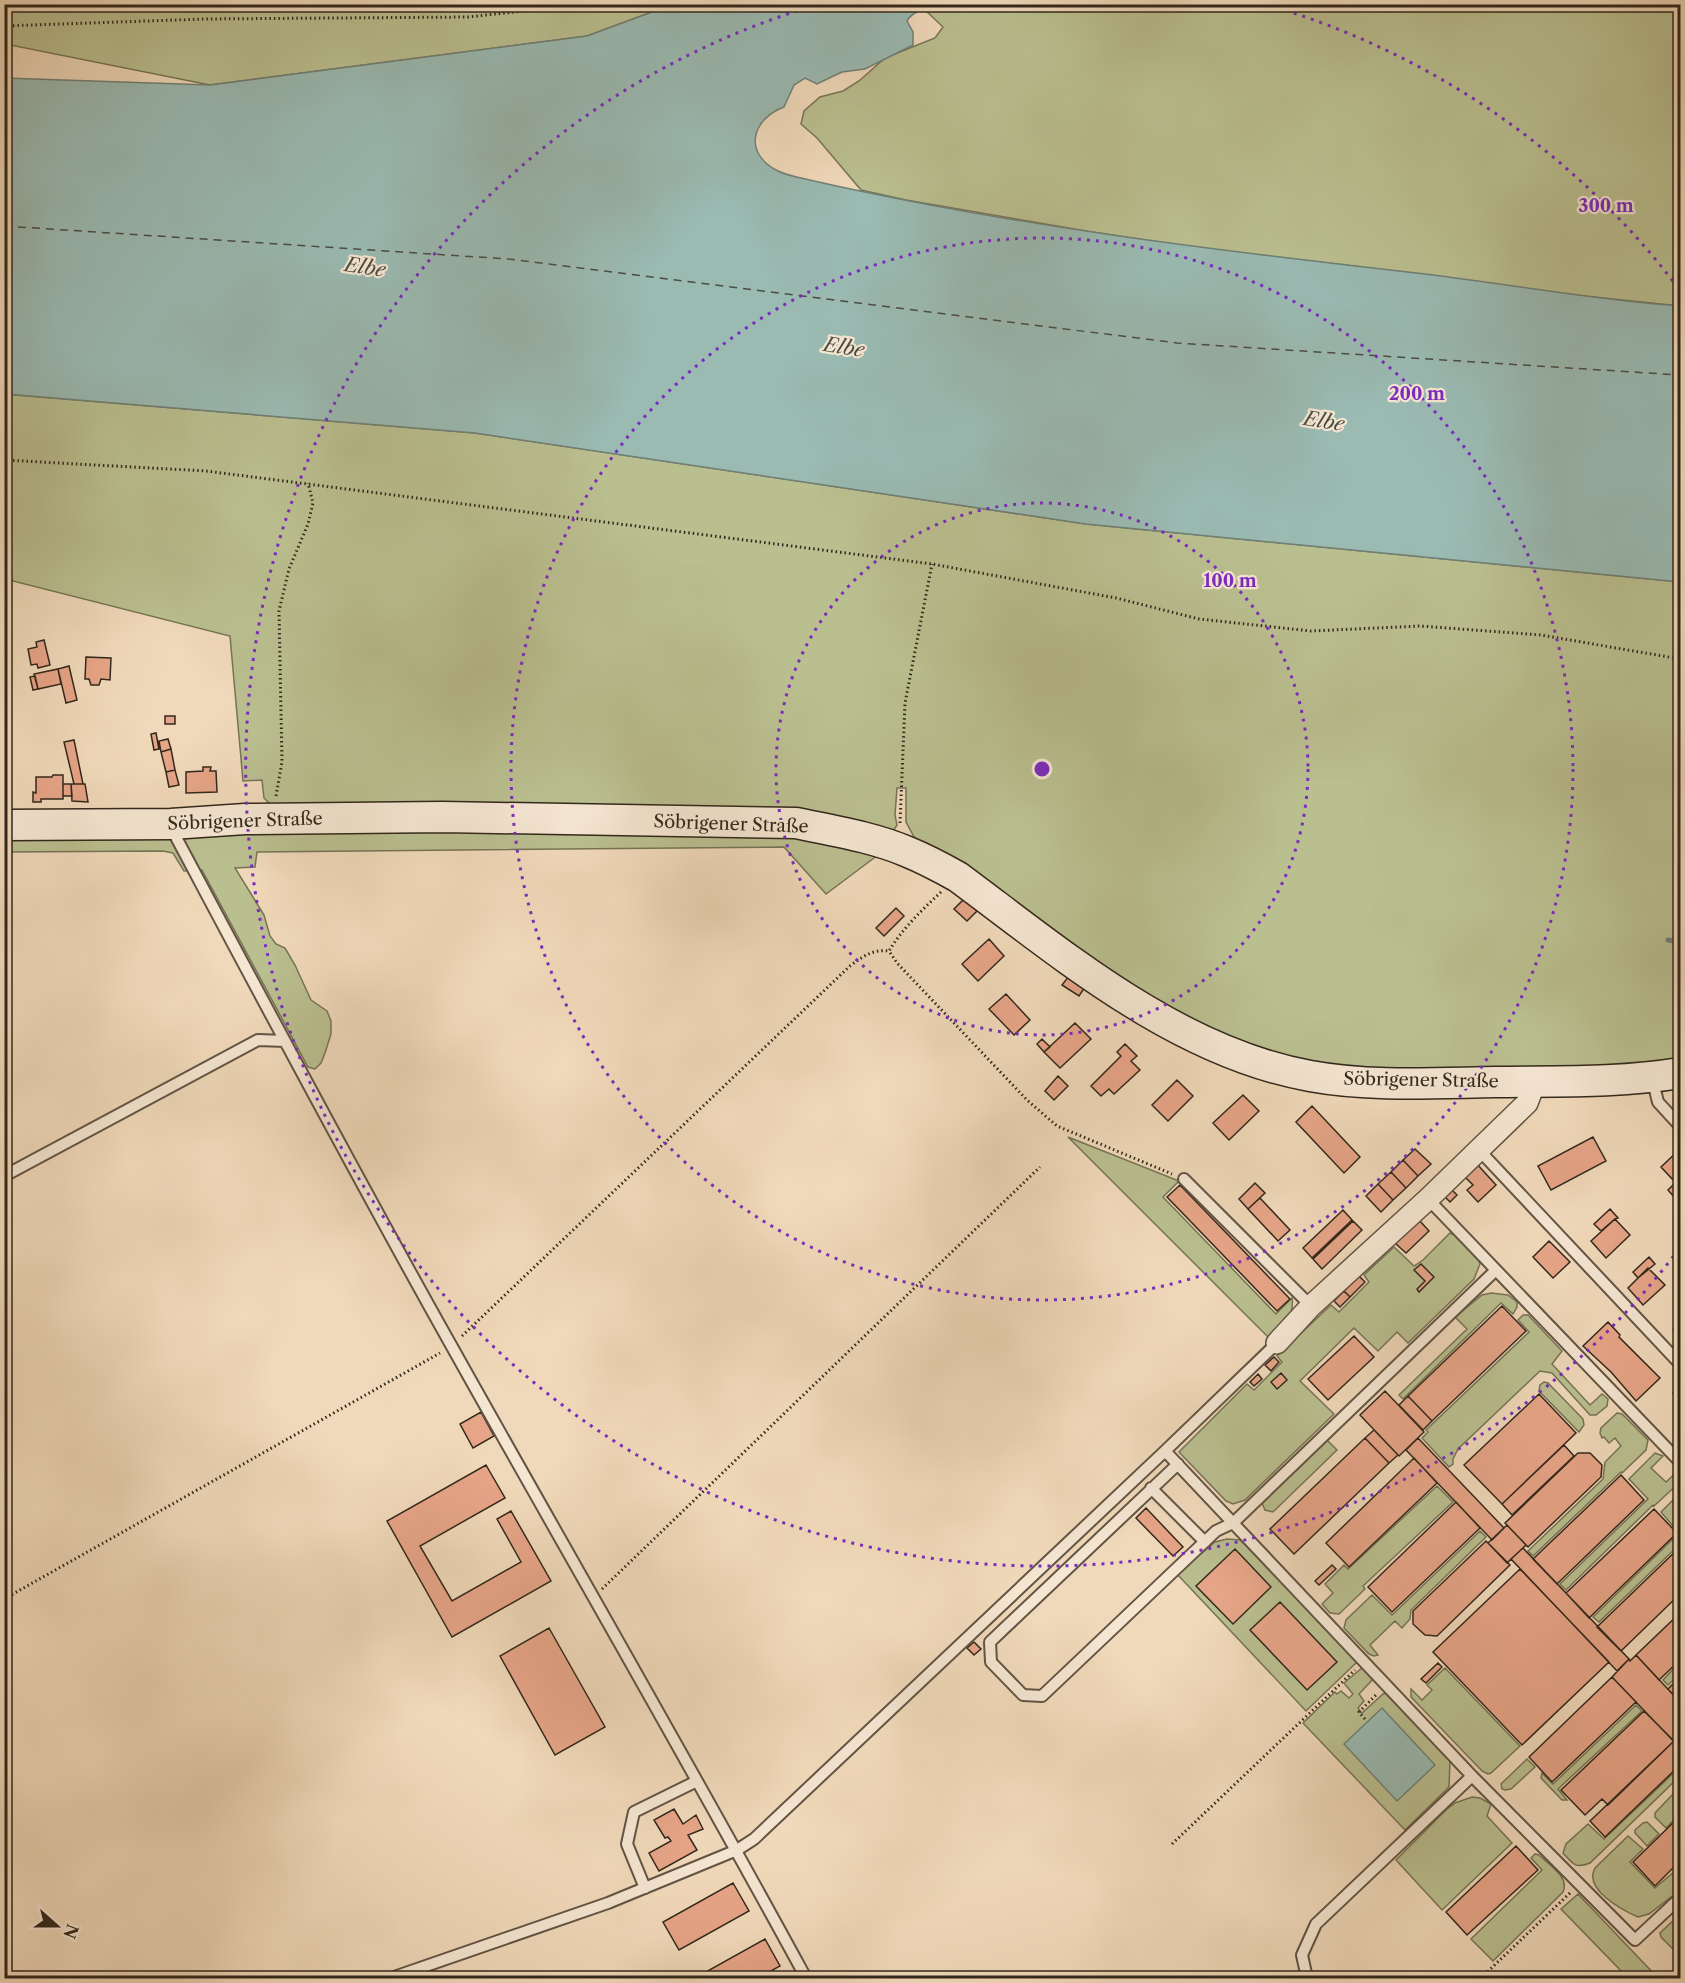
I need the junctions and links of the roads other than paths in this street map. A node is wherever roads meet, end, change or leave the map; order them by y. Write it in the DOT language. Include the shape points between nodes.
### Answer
graph roads {
  1 [pos="171,824"];
  2 [pos="4,825"];
  3 [pos="285,1041"];
  4 [pos="1666,1076"];
  5 [pos="1535,1082"];
  6 [pos="1680,1126"];
  7 [pos="1479,1150"];
  8 [pos="4,1176"];
  9 [pos="1184,1179"];
  10 [pos="1428,1199"];
  11 [pos="1496,1270"];
  12 [pos="1311,1306"];
  13 [pos="1277,1343"];
  14 [pos="1680,1364"];
  15 [pos="1165,1452"];
  16 [pos="1680,1462"];
  17 [pos="1178,1464"];
  18 [pos="1151,1488"];
  19 [pos="1233,1523"];
  20 [pos="1205,1542"];
  21 [pos="1472,1776"];
  22 [pos="697,1781"];
  23 [pos="737,1850"];
  24 [pos="645,1888"];
  25 [pos="1680,1898"];
  26 [pos="392,1978"];
  27 [pos="806,1978"];
  28 [pos="1307,1978"];
  1 -- 2 [label="street, Söbrigener Straße"];
  1 -- 3 [label="lane"];
  1 -- 5 [label="street, Söbrigener Straße" via="443,817 796,824 851,834 907,851 958,877 1150,1013 1241,1057 1311,1076 1377,1083"];
  3 -- 8 [label="lane" via="258,1040"];
  3 -- 22 [label="lane"];
  4 -- 5 [label="street, Söbrigener Straße"];
  4 -- 6 [label="lane, Söbrigener Straße" via="1658,1102"];
  5 -- 7 [label="street" via="1527,1103"];
  7 -- 10 [label="street"];
  7 -- 14 [label="lane"];
  9 -- 12 [label="lane"];
  10 -- 11 [label="lane"];
  10 -- 12 [label="street"];
  11 -- 16 [label="lane"];
  11 -- 19 [label="lane"];
  12 -- 13 [label="street"];
  13 -- 15 [label="lane"];
  15 -- 17 [label="lane"];
  15 -- 23 [label="lane" via="754,1839"];
  17 -- 18 [label="lane"];
  17 -- 19 [label="lane"];
  18 -- 20 [label="lane"];
  18 -- 20 [label="lane" via="990,1642 991,1662 1023,1695 1042,1696"];
  19 -- 20 [label="lane"];
  19 -- 21 [label="lane"];
  21 -- 25 [label="lane" via="1635,1940"];
  21 -- 28 [label="lane" via="1316,1924 1302,1954"];
  22 -- 23 [label="lane"];
  22 -- 24 [label="lane" via="634,1812 627,1844"];
  23 -- 24 [label="lane"];
  23 -- 27 [label="lane"];
  24 -- 26 [label="lane"];
}
